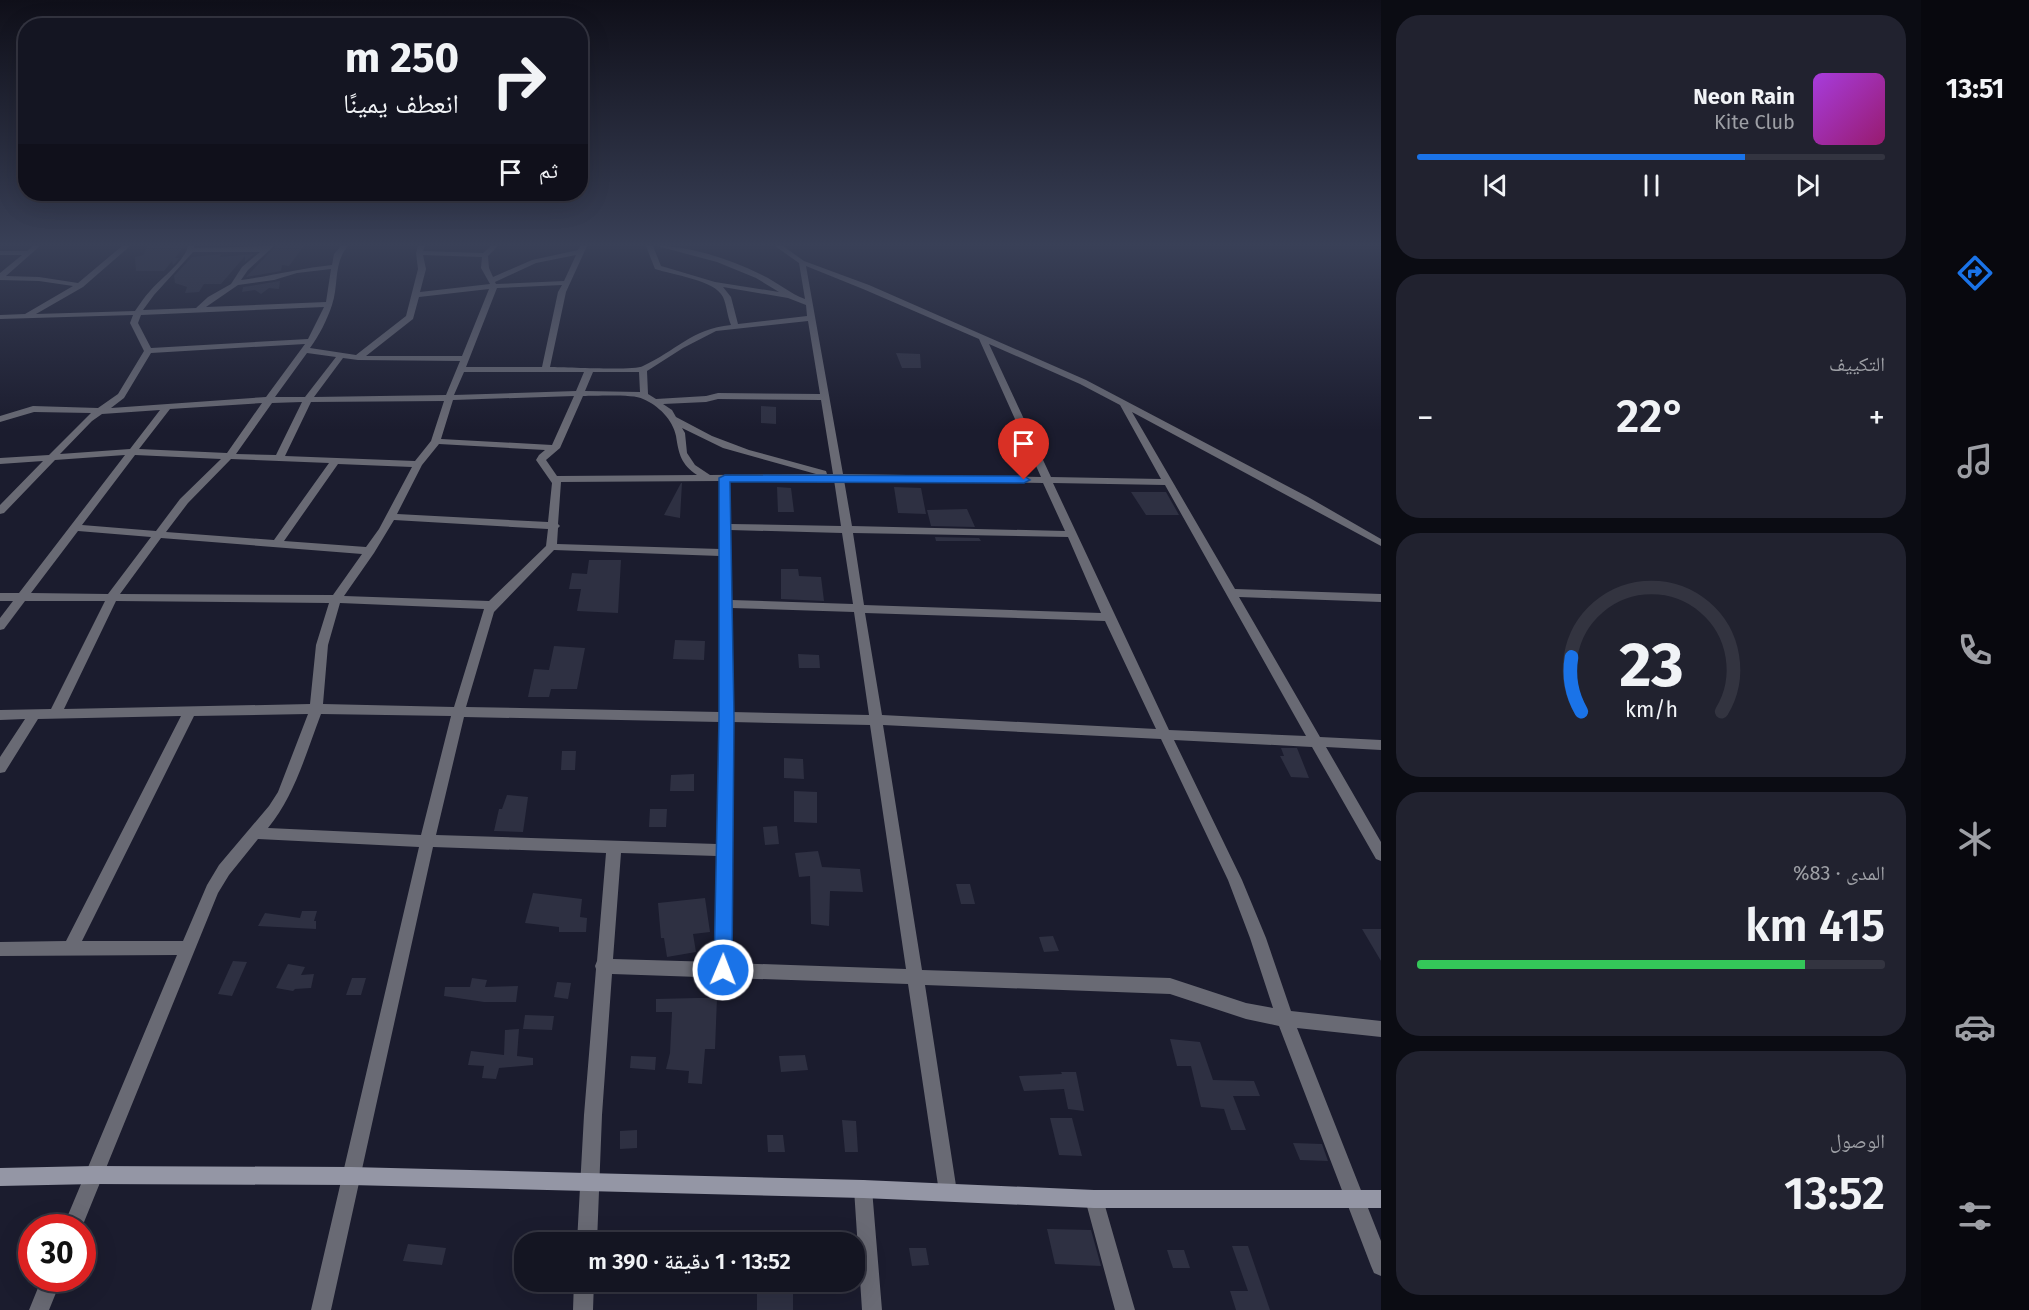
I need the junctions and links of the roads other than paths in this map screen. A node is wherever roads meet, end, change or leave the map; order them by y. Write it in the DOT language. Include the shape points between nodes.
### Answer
graph roads {
  1 [pos="40,307"];
  2 [pos="141,307"];
  3 [pos="203,307"];
  4 [pos="270,307"];
  5 [pos="327,307"];
  6 [pos="413,307"];
  7 [pos="483,307"];
  8 [pos="559,307"];
  9 [pos="729,307"];
  10 [pos="805,307"];
  11 [pos="809,307"];
  12 [pos="913,307"];
  13 [pos="197,311"];
  14 [pos="810,311"];
  15 [pos="136,314"];
  16 [pos="24,316"];
  17 [pos="4,317"];
  18 [pos="735,325"];
  19 [pos="0,327"];
  20 [pos="982,337"];
  21 [pos="310,341"];
  22 [pos="304,350"];
  23 [pos="148,351"];
  24 [pos="340,357"];
  25 [pos="358,358"];
  26 [pos="465,359"];
  27 [pos="546,368"];
  28 [pos="462,369"];
  29 [pos="590,369"];
  30 [pos="643,370"];
  31 [pos="581,393"];
  32 [pos="644,395"];
  33 [pos="824,397"];
  34 [pos="450,398"];
  35 [pos="308,399"];
  36 [pos="268,400"];
  37 [pos="656,402"];
  38 [pos="1124,404"];
  39 [pos="167,407"];
  40 [pos="100,411"];
  41 [pos="673,418"];
  42 [pos="0,419"];
  43 [pos="436,441"];
  44 [pos="555,448"];
  45 [pos="132,452"];
  46 [pos="230,455"];
  47 [pos="52,458"];
  48 [pos="279,458"];
  49 [pos="0,461"];
  50 [pos="335,461"];
  51 [pos="418,464"];
  52 [pos="838,477"];
  53 [pos="709,478"];
  54 [pos="725,478"];
  55 [pos="556,479"];
  56 [pos="1048,480"];
  57 [pos="1168,482"];
  58 [pos="0,511"];
  59 [pos="391,517"];
  60 [pos="555,526"];
  61 [pos="724,527"];
  62 [pos="75,528"];
  63 [pos="847,529"];
  64 [pos="1072,534"];
  65 [pos="155,535"];
  66 [pos="1381,543"];
  67 [pos="276,545"];
  68 [pos="551,547"];
  69 [pos="370,551"];
  70 [pos="725,553"];
  71 [pos="1231,593"];
  72 [pos="23,596"];
  73 [pos="0,597"];
  74 [pos="111,597"];
  75 [pos="336,598"];
  76 [pos="1381,598"];
  77 [pos="725,604"];
  78 [pos="492,605"];
  79 [pos="859,609"];
  80 [pos="1109,617"];
  81 [pos="0,626"];
  82 [pos="316,709"];
  83 [pos="189,713"];
  84 [pos="35,714"];
  85 [pos="55,714"];
  86 [pos="458,714"];
  87 [pos="0,715"];
  88 [pos="726,717"];
  89 [pos="876,720"];
  90 [pos="1166,735"];
  91 [pos="1315,742"];
  92 [pos="1381,745"];
  93 [pos="0,768"];
  94 [pos="255,832"];
  95 [pos="427,841"];
  96 [pos="614,847"];
  97 [pos="725,850"];
  98 [pos="1381,855"];
  99 [pos="188,948"];
  100 [pos="0,949"];
  101 [pos="70,950"];
  102 [pos="603,966"];
  103 [pos="723,970"];
  104 [pos="915,977"];
  105 [pos="1285,1019"];
  106 [pos="1381,1029"];
  107 [pos="94,1175"];
  108 [pos="351,1176"];
  109 [pos="0,1177"];
  110 [pos="591,1181"];
  111 [pos="863,1189"];
  112 [pos="948,1192"];
  113 [pos="1094,1199"];
  114 [pos="1354,1199"];
  115 [pos="1381,1199"];
  116 [pos="78,1214"];
  117 [pos="588,1232"];
  118 [pos="1381,1266"];
  119 [pos="46,1292"];
  120 [pos="584,1292"];
  121 [pos="39,1310"];
  122 [pos="321,1310"];
  123 [pos="583,1310"];
  124 [pos="872,1310"];
  125 [pos="1125,1310"];
  1 -- 16 [label="street"];
  2 -- 15 [label="street"];
  3 -- 13 [label="street"];
  4 -- 13 [label="street"];
  5 -- 21 [label="street"];
  6 -- 25 [label="street" via="410,317"];
  7 -- 26 [label="street"];
  8 -- 27 [label="street"];
  9 -- 18 [label="street"];
  10 -- 14 [label="street"];
  11 -- 14 [label="street"];
  12 -- 20 [label="street"];
  13 -- 15 [label="street"];
  14 -- 18 [label="street"];
  14 -- 33 [label="street"];
  15 -- 16 [label="street"];
  15 -- 23 [label="street" via="134,323"];
  16 -- 17 [label="street"];
  17 -- 19 [label="street"];
  18 -- 30 [label="street" via="714,329"];
  20 -- 38 [label="street"];
  20 -- 56 [label="street"];
  21 -- 22 [label="street"];
  21 -- 23 [label="street"];
  22 -- 24 [label="street"];
  22 -- 36 [label="street"];
  23 -- 40 [label="street" via="121,396"];
  24 -- 25 [label="street"];
  24 -- 35 [label="street"];
  25 -- 26 [label="street"];
  26 -- 28 [label="street"];
  27 -- 28 [label="street"];
  27 -- 29 [label="street"];
  28 -- 34 [label="street"];
  29 -- 30 [label="street"];
  29 -- 31 [label="street"];
  30 -- 32 [label="street"];
  31 -- 32 [label="street"];
  31 -- 34 [label="street"];
  31 -- 44 [label="street"];
  32 -- 37 [label="street"];
  33 -- 37 [label="street" via="718,396"];
  33 -- 52 [label="street"];
  34 -- 35 [label="street"];
  34 -- 43 [label="street"];
  35 -- 36 [label="street"];
  35 -- 48 [label="street"];
  36 -- 39 [label="street"];
  36 -- 46 [label="street"];
  37 -- 41 [label="street"];
  38 -- 57 [label="street"];
  38 -- 66 [label="street"];
  39 -- 40 [label="street"];
  39 -- 45 [label="street"];
  40 -- 42 [label="street" via="33,409"];
  40 -- 47 [label="street"];
  41 -- 52 [label="street" via="696,434"];
  41 -- 53 [label="street" via="680,433 681,453 692,467"];
  43 -- 44 [label="street"];
  43 -- 51 [label="street"];
  44 -- 55 [label="street" via="541,460"];
  45 -- 46 [label="street"];
  45 -- 47 [label="street"];
  45 -- 62 [label="street"];
  46 -- 48 [label="street"];
  46 -- 65 [label="street"];
  47 -- 49 [label="street"];
  47 -- 58 [label="street"];
  48 -- 50 [label="street"];
  50 -- 51 [label="street"];
  50 -- 67 [label="street"];
  51 -- 59 [label="street"];
  52 -- 54 [label="street"];
  52 -- 56 [label="street"];
  52 -- 63 [label="street"];
  53 -- 54 [label="street"];
  53 -- 55 [label="street"];
  54 -- 61 [label="street"];
  55 -- 60 [label="street"];
  56 -- 57 [label="street"];
  56 -- 64 [label="street"];
  57 -- 71 [label="street"];
  59 -- 60 [label="street"];
  59 -- 69 [label="street"];
  60 -- 68 [label="street"];
  61 -- 63 [label="street"];
  61 -- 70 [label="street"];
  62 -- 65 [label="street"];
  62 -- 72 [label="street"];
  63 -- 64 [label="street"];
  63 -- 79 [label="street"];
  64 -- 80 [label="street"];
  65 -- 67 [label="street"];
  65 -- 74 [label="street"];
  67 -- 69 [label="street"];
  68 -- 70 [label="street"];
  68 -- 78 [label="street"];
  69 -- 75 [label="street"];
  70 -- 77 [label="street"];
  71 -- 76 [label="street"];
  71 -- 91 [label="street"];
  72 -- 73 [label="street"];
  72 -- 74 [label="street"];
  72 -- 81 [label="street"];
  74 -- 75 [label="street"];
  74 -- 85 [label="street"];
  75 -- 78 [label="street"];
  75 -- 82 [label="street" via="322,645"];
  77 -- 79 [label="street"];
  77 -- 88 [label="street"];
  78 -- 86 [label="street"];
  79 -- 80 [label="street"];
  79 -- 89 [label="street"];
  80 -- 90 [label="street"];
  82 -- 83 [label="street"];
  82 -- 86 [label="street"];
  82 -- 94 [label="street" via="284,794"];
  83 -- 85 [label="street"];
  83 -- 101 [label="street"];
  84 -- 85 [label="street"];
  84 -- 87 [label="street"];
  84 -- 93 [label="street"];
  86 -- 88 [label="street"];
  86 -- 95 [label="street"];
  88 -- 89 [label="street"];
  88 -- 97 [label="street"];
  89 -- 90 [label="street"];
  89 -- 104 [label="street"];
  90 -- 91 [label="street"];
  90 -- 105 [label="street" via="1248,911"];
  91 -- 92 [label="street"];
  91 -- 98 [label="street"];
  94 -- 95 [label="street"];
  94 -- 99 [label="street" via="212,890"];
  95 -- 96 [label="street"];
  95 -- 108 [label="street"];
  96 -- 97 [label="street"];
  96 -- 102 [label="street"];
  97 -- 103 [label="street"];
  99 -- 101 [label="street"];
  99 -- 107 [label="street"];
  100 -- 101 [label="street"];
  102 -- 103 [label="street"];
  102 -- 110 [label="street"];
  103 -- 104 [label="street"];
  104 -- 105 [label="street" via="1170,986 1246,1011"];
  104 -- 112 [label="street"];
  105 -- 106 [label="street"];
  105 -- 114 [label="street"];
  107 -- 108 [label="street"];
  107 -- 109 [label="street"];
  107 -- 116 [label="street"];
  108 -- 110 [label="street"];
  108 -- 122 [label="street"];
  110 -- 111 [label="street"];
  110 -- 117 [label="street"];
  111 -- 112 [label="street"];
  111 -- 124 [label="street"];
  112 -- 113 [label="street"];
  113 -- 114 [label="street"];
  113 -- 125 [label="street"];
  114 -- 115 [label="street"];
  114 -- 118 [label="street"];
  119 -- 121 [label="street"];
  120 -- 123 [label="street"];
}
